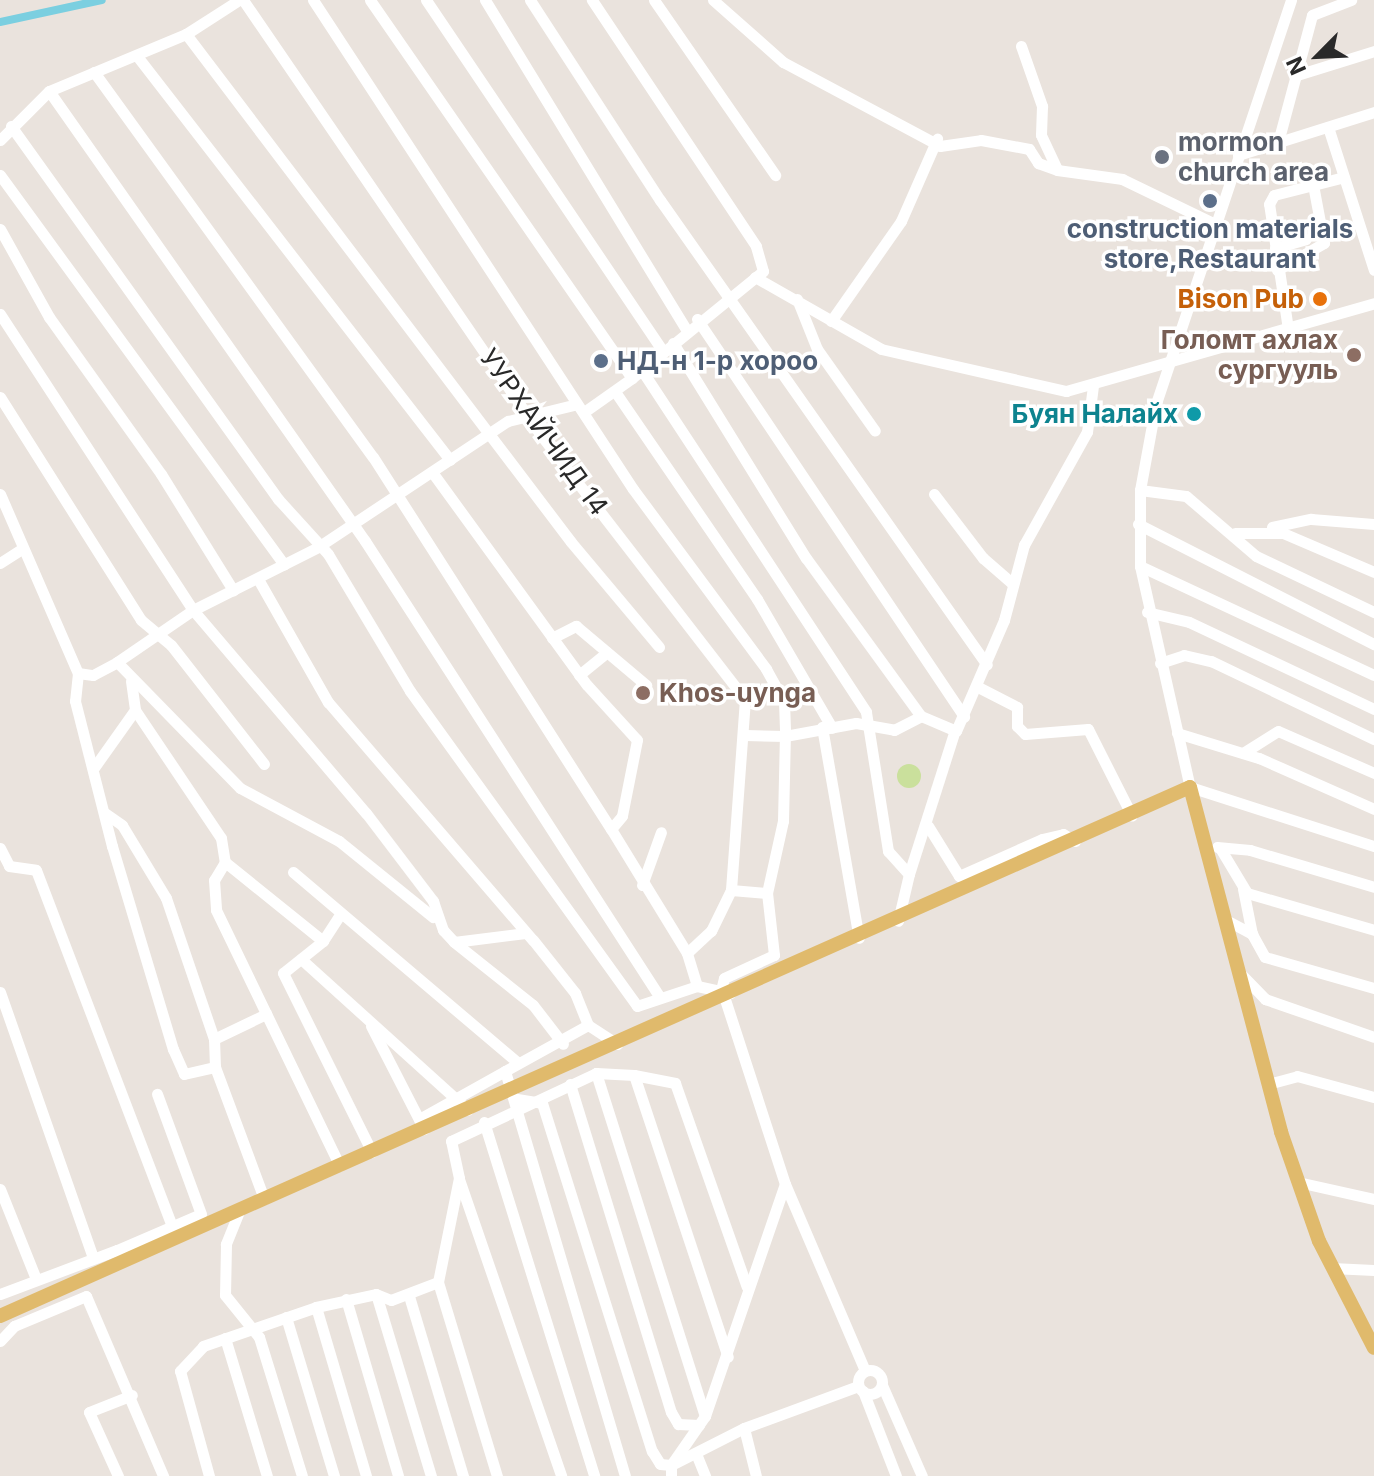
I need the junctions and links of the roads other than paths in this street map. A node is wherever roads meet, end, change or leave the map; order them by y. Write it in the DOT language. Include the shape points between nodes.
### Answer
graph roads {
  1 [pos="241,0"];
  2 [pos="313,0"];
  3 [pos="370,0"];
  4 [pos="426,0"];
  5 [pos="485,0"];
  6 [pos="530,0"];
  7 [pos="592,0"];
  8 [pos="654,0"];
  9 [pos="713,0"];
  10 [pos="1291,0"];
  11 [pos="1312,0"];
  12 [pos="1351,0"];
  13 [pos="1312,15"];
  14 [pos="186,34"];
  15 [pos="1021,46"];
  16 [pos="1374,51"];
  17 [pos="137,56"];
  18 [pos="94,72"];
  19 [pos="1297,75"];
  20 [pos="49,91"];
  21 [pos="1374,112"];
  22 [pos="11,126"];
  23 [pos="1328,127"];
  24 [pos="937,139"];
  25 [pos="0,140"];
  26 [pos="1278,142"];
  27 [pos="1238,155"];
  28 [pos="1057,170"];
  29 [pos="0,175"];
  30 [pos="775,175"];
  31 [pos="1344,177"];
  32 [pos="1313,185"];
  33 [pos="1213,223"];
  34 [pos="0,229"];
  35 [pos="1306,239"];
  36 [pos="1275,248"];
  37 [pos="1277,270"];
  38 [pos="1374,270"];
  39 [pos="755,277"];
  40 [pos="729,294"];
  41 [pos="797,299"];
  42 [pos="1374,303"];
  43 [pos="0,314"];
  44 [pos="697,319"];
  45 [pos="831,321"];
  46 [pos="686,329"];
  47 [pos="1288,329"];
  48 [pos="673,343"];
  49 [pos="662,350"];
  50 [pos="1168,366"];
  51 [pos="637,373"];
  52 [pos="1093,386"];
  53 [pos="616,393"];
  54 [pos="0,397"];
  55 [pos="580,408"];
  56 [pos="527,413"];
  57 [pos="875,431"];
  58 [pos="489,433"];
  59 [pos="450,460"];
  60 [pos="432,472"];
  61 [pos="1140,490"];
  62 [pos="0,494"];
  63 [pos="393,494"];
  64 [pos="934,494"];
  65 [pos="350,523"];
  66 [pos="1138,524"];
  67 [pos="1374,524"];
  68 [pos="1263,528"];
  69 [pos="1235,533"];
  70 [pos="318,547"];
  71 [pos="23,548"];
  72 [pos="0,563"];
  73 [pos="284,565"];
  74 [pos="1140,566"];
  75 [pos="1374,572"];
  76 [pos="258,579"];
  77 [pos="1013,584"];
  78 [pos="233,590"];
  79 [pos="193,610"];
  80 [pos="1147,612"];
  81 [pos="1374,612"];
  82 [pos="155,636"];
  83 [pos="552,638"];
  84 [pos="1374,644"];
  85 [pos="659,647"];
  86 [pos="607,652"];
  87 [pos="117,662"];
  88 [pos="1160,663"];
  89 [pos="987,665"];
  90 [pos="78,673"];
  91 [pos="579,675"];
  92 [pos="1374,675"];
  93 [pos="131,681"];
  94 [pos="646,685"];
  95 [pos="978,687"];
  96 [pos="1374,709"];
  97 [pos="135,710"];
  98 [pos="921,716"];
  99 [pos="964,717"];
  100 [pos="827,728"];
  101 [pos="871,729"];
  102 [pos="954,733"];
  103 [pos="1177,733"];
  104 [pos="745,735"];
  105 [pos="785,736"];
  106 [pos="1374,739"];
  107 [pos="1243,753"];
  108 [pos="264,764"];
  109 [pos="93,769"];
  110 [pos="1374,773"];
  111 [pos="1190,787"];
  112 [pos="1374,809"];
  113 [pos="105,813"];
  114 [pos="1132,816"];
  115 [pos="928,826"];
  116 [pos="611,829"];
  117 [pos="661,832"];
  118 [pos="1075,841"];
  119 [pos="1205,844"];
  120 [pos="1374,846"];
  121 [pos="0,848"];
  122 [pos="1220,848"];
  123 [pos="225,862"];
  124 [pos="293,872"];
  125 [pos="909,874"];
  126 [pos="642,885"];
  127 [pos="1374,887"];
  128 [pos="1243,889"];
  129 [pos="731,890"];
  130 [pos="767,893"];
  131 [pos="341,913"];
  132 [pos="433,917"];
  133 [pos="1226,920"];
  134 [pos="898,921"];
  135 [pos="1374,930"];
  136 [pos="525,933"];
  137 [pos="1252,934"];
  138 [pos="859,938"];
  139 [pos="323,941"];
  140 [pos="454,942"];
  141 [pos="687,953"];
  142 [pos="301,959"];
  143 [pos="1241,974"];
  144 [pos="697,986"];
  145 [pos="1374,988"];
  146 [pos="0,992"];
  147 [pos="725,993"];
  148 [pos="659,996"];
  149 [pos="363,1012"];
  150 [pos="266,1014"];
  151 [pos="588,1025"];
  152 [pos="1374,1037"];
  153 [pos="214,1039"];
  154 [pos="563,1044"];
  155 [pos="617,1044"];
  156 [pos="517,1062"];
  157 [pos="215,1067"];
  158 [pos="505,1071"];
  159 [pos="596,1073"];
  160 [pos="634,1075"];
  161 [pos="570,1084"];
  162 [pos="1268,1084"];
  163 [pos="157,1094"];
  164 [pos="516,1094"];
  165 [pos="1374,1097"];
  166 [pos="542,1103"];
  167 [pos="463,1105"];
  168 [pos="514,1112"];
  169 [pos="445,1119"];
  170 [pos="484,1122"];
  171 [pos="421,1124"];
  172 [pos="451,1141"];
  173 [pos="372,1152"];
  174 [pos="340,1166"];
  175 [pos="459,1178"];
  176 [pos="1298,1182"];
  177 [pos="785,1184"];
  178 [pos="0,1189"];
  179 [pos="264,1199"];
  180 [pos="1374,1199"];
  181 [pos="240,1209"];
  182 [pos="172,1226"];
  183 [pos="92,1255"];
  184 [pos="119,1256"];
  185 [pos="1332,1268"];
  186 [pos="1374,1270"];
  187 [pos="36,1279"];
  188 [pos="438,1282"];
  189 [pos="747,1288"];
  190 [pos="0,1294"];
  191 [pos="376,1294"];
  192 [pos="409,1296"];
  193 [pos="346,1299"];
  194 [pos="316,1307"];
  195 [pos="0,1316"];
  196 [pos="286,1317"];
  197 [pos="254,1327"];
  198 [pos="225,1338"];
  199 [pos="0,1341"];
  200 [pos="1374,1348"];
  201 [pos="728,1357"];
  202 [pos="865,1371"];
  203 [pos="882,1385"];
  204 [pos="860,1389"];
  205 [pos="132,1395"];
  206 [pos="702,1420"];
  207 [pos="744,1428"];
  208 [pos="697,1456"];
  209 [pos="671,1470"];
  210 [pos="118,1476"];
  211 [pos="163,1476"];
  212 [pos="209,1476"];
  213 [pos="267,1476"];
  214 [pos="302,1476"];
  215 [pos="334,1476"];
  216 [pos="366,1476"];
  217 [pos="398,1476"];
  218 [pos="431,1476"];
  219 [pos="463,1476"];
  220 [pos="497,1476"];
  221 [pos="561,1476"];
  222 [pos="594,1476"];
  223 [pos="625,1476"];
  224 [pos="705,1476"];
  225 [pos="756,1476"];
  226 [pos="896,1476"];
  227 [pos="922,1476"];
  1 -- 14 [label="street"];
  1 -- 56 [label="street, УУРХАЙЧИД 14"];
  2 -- 55 [label="street"];
  3 -- 51 [label="street"];
  4 -- 49 [label="street"];
  5 -- 46 [label="street"];
  6 -- 40 [label="street"];
  7 -- 39 [label="street" via="756,246 763,271"];
  8 -- 30 [label="street"];
  9 -- 24 [label="street" via="783,62"];
  10 -- 27 [label="street"];
  11 -- 13 [label="street"];
  12 -- 13 [label="street"];
  13 -- 19 [label="street"];
  14 -- 17 [label="street"];
  14 -- 58 [label="street"];
  15 -- 28 [label="street" via="1042,106 1041,135"];
  16 -- 19 [label="street"];
  17 -- 18 [label="street"];
  17 -- 59 [label="street"];
  18 -- 20 [label="street"];
  18 -- 63 [label="street"];
  19 -- 26 [label="street"];
  20 -- 22 [label="street"];
  20 -- 65 [label="street"];
  21 -- 23 [label="street"];
  22 -- 25 [label="street"];
  22 -- 70 [label="street"];
  23 -- 26 [label="street"];
  23 -- 31 [label="street"];
  24 -- 28 [label="street" via="946,147 981,140 1029,149 1038,163"];
  24 -- 45 [label="street" via="901,221"];
  26 -- 27 [label="street"];
  27 -- 33 [label="street"];
  28 -- 33 [label="street" via="1122,179"];
  29 -- 73 [label="street"];
  31 -- 32 [label="street"];
  31 -- 38 [label="street"];
  32 -- 36 [label="street" via="1271,199"];
  32 -- 37 [label="street" via="1324,243"];
  33 -- 50 [label="street"];
  34 -- 78 [label="street" via="49,317 161,474"];
  35 -- 36 [label="street"];
  36 -- 37 [label="street"];
  37 -- 47 [label="street"];
  39 -- 40 [label="street"];
  39 -- 41 [label="street"];
  40 -- 44 [label="street"];
  40 -- 89 [label="street"];
  41 -- 45 [label="street"];
  41 -- 57 [label="street" via="817,349"];
  42 -- 47 [label="street"];
  43 -- 79 [label="street"];
  44 -- 46 [label="street"];
  44 -- 99 [label="street"];
  45 -- 52 [label="street" via="881,349 1066,391"];
  46 -- 48 [label="street"];
  47 -- 50 [label="street"];
  48 -- 49 [label="street"];
  48 -- 98 [label="street" via="806,558"];
  49 -- 51 [label="street"];
  50 -- 52 [label="street"];
  50 -- 61 [label="street"];
  51 -- 53 [label="street"];
  51 -- 101 [label="street" via="832,656"];
  52 -- 77 [label="street" via="1087,432 1040,513"];
  53 -- 55 [label="street"];
  53 -- 100 [label="street" via="757,599"];
  54 -- 82 [label="street"];
  55 -- 56 [label="street"];
  55 -- 105 [label="street" via="766,669 784,701"];
  56 -- 58 [label="street"];
  56 -- 104 [label="street, УУРХАЙЧИД 14" via="737,688 748,717"];
  58 -- 59 [label="street"];
  58 -- 85 [label="street"];
  59 -- 60 [label="street"];
  60 -- 63 [label="street"];
  60 -- 83 [label="street"];
  61 -- 66 [label="street"];
  61 -- 69 [label="street" via="1186,496"];
  62 -- 71 [label="street"];
  63 -- 65 [label="street"];
  63 -- 116 [label="street"];
  64 -- 77 [label="street"];
  65 -- 70 [label="street"];
  65 -- 148 [label="street" via="555,825"];
  66 -- 74 [label="street"];
  66 -- 84 [label="street"];
  67 -- 68 [label="street" via="1311,519"];
  68 -- 69 [label="street"];
  68 -- 75 [label="street"];
  69 -- 81 [label="street" via="1256,556"];
  70 -- 73 [label="street"];
  70 -- 148 [label="street" via="466,772 637,1006"];
  71 -- 72 [label="street"];
  71 -- 90 [label="street"];
  73 -- 76 [label="street"];
  74 -- 80 [label="street"];
  74 -- 92 [label="street"];
  76 -- 78 [label="street"];
  76 -- 136 [label="street" via="328,702"];
  77 -- 89 [label="street"];
  78 -- 79 [label="street"];
  79 -- 82 [label="street"];
  79 -- 132 [label="street" via="366,813 433,901"];
  80 -- 88 [label="street"];
  80 -- 96 [label="street" via="1234,642"];
  82 -- 87 [label="street"];
  82 -- 108 [label="street" via="171,645"];
  83 -- 86 [label="street" via="576,626"];
  83 -- 91 [label="street"];
  86 -- 91 [label="street"];
  86 -- 94 [label="street"];
  87 -- 90 [label="street" via="93,675"];
  87 -- 93 [label="street"];
  88 -- 103 [label="street"];
  88 -- 106 [label="street" via="1184,655 1211,661"];
  89 -- 95 [label="street"];
  90 -- 109 [label="street" via="73,690"];
  91 -- 116 [label="street" via="637,740 622,816"];
  93 -- 97 [label="street"];
  93 -- 132 [label="street" via="240,788 339,841"];
  95 -- 99 [label="street"];
  95 -- 114 [label="street" via="1017,707 1017,726 1025,734 1088,729"];
  97 -- 109 [label="street"];
  97 -- 123 [label="street" via="211,820"];
  98 -- 101 [label="street" via="894,730"];
  98 -- 102 [label="street"];
  99 -- 102 [label="street"];
  100 -- 101 [label="street"];
  100 -- 105 [label="street"];
  100 -- 138 [label="street"];
  101 -- 125 [label="street" via="888,851"];
  102 -- 115 [label="street"];
  103 -- 107 [label="street"];
  103 -- 111 [label="street"];
  104 -- 105 [label="street"];
  104 -- 129 [label="street, УУРХАЙЧИД 14"];
  105 -- 130 [label="street" via="783,821"];
  107 -- 110 [label="street" via="1278,731"];
  107 -- 112 [label="street"];
  109 -- 113 [label="street"];
  111 -- 114 [label="main road"];
  111 -- 119 [label="main road"];
  111 -- 120 [label="street"];
  113 -- 153 [label="street" via="122,825 166,898"];
  113 -- 157 [label="street" via="181,1071"];
  114 -- 118 [label="main road"];
  115 -- 118 [label="street" via="959,876 1042,839 1063,834"];
  115 -- 125 [label="street"];
  116 -- 126 [label="street"];
  117 -- 126 [label="street"];
  118 -- 134 [label="main road"];
  119 -- 122 [label="street"];
  119 -- 133 [label="main road"];
  121 -- 182 [label="street" via="9,866 36,870"];
  122 -- 127 [label="street" via="1250,850"];
  122 -- 128 [label="street"];
  123 -- 139 [label="street"];
  123 -- 150 [label="street" via="214,880 216,910"];
  124 -- 131 [label="street"];
  125 -- 134 [label="street"];
  126 -- 141 [label="street"];
  128 -- 135 [label="street"];
  128 -- 137 [label="street"];
  129 -- 130 [label="street"];
  129 -- 141 [label="street" via="711,931"];
  130 -- 147 [label="street" via="774,955 724,978"];
  131 -- 139 [label="street"];
  131 -- 156 [label="street"];
  132 -- 140 [label="street"];
  133 -- 137 [label="street"];
  133 -- 143 [label="main road"];
  134 -- 138 [label="main road"];
  136 -- 140 [label="street"];
  136 -- 151 [label="street" via="575,993"];
  137 -- 145 [label="street" via="1265,957"];
  138 -- 147 [label="main road"];
  139 -- 142 [label="street"];
  140 -- 154 [label="street" via="533,1005"];
  141 -- 144 [label="street"];
  142 -- 149 [label="street"];
  142 -- 173 [label="street" via="283,973"];
  143 -- 152 [label="street" via="1265,999"];
  143 -- 162 [label="main road"];
  144 -- 147 [label="street"];
  144 -- 148 [label="street"];
  146 -- 183 [label="street"];
  147 -- 155 [label="main road"];
  147 -- 177 [label="street"];
  149 -- 167 [label="street"];
  149 -- 171 [label="street"];
  150 -- 153 [label="street"];
  150 -- 174 [label="street"];
  151 -- 154 [label="street"];
  151 -- 155 [label="street"];
  153 -- 157 [label="street"];
  154 -- 156 [label="street"];
  155 -- 164 [label="main road"];
  156 -- 158 [label="street"];
  157 -- 179 [label="street"];
  158 -- 164 [label="street"];
  158 -- 167 [label="street"];
  159 -- 160 [label="street"];
  159 -- 161 [label="street"];
  159 -- 206 [label="street"];
  160 -- 189 [label="street" via="675,1083"];
  160 -- 201 [label="street"];
  161 -- 166 [label="street"];
  161 -- 206 [label="street" via="671,1412 678,1424"];
  162 -- 165 [label="street" via="1297,1076"];
  162 -- 176 [label="main road"];
  163 -- 182 [label="street" via="201,1214"];
  164 -- 166 [label="street"];
  164 -- 167 [label="main road"];
  164 -- 168 [label="street"];
  166 -- 168 [label="street"];
  166 -- 209 [label="street" via="652,1451"];
  167 -- 169 [label="main road"];
  167 -- 171 [label="street"];
  168 -- 170 [label="street"];
  168 -- 223 [label="street"];
  169 -- 171 [label="main road"];
  169 -- 172 [label="street"];
  170 -- 172 [label="street"];
  170 -- 222 [label="street"];
  171 -- 173 [label="main road"];
  172 -- 175 [label="street"];
  173 -- 174 [label="main road"];
  174 -- 179 [label="main road"];
  175 -- 188 [label="street"];
  175 -- 221 [label="street"];
  176 -- 180 [label="street"];
  176 -- 185 [label="main road"];
  177 -- 189 [label="street"];
  177 -- 202 [label="street"];
  178 -- 187 [label="street"];
  179 -- 181 [label="main road"];
  181 -- 184 [label="main road"];
  181 -- 197 [label="street" via="226,1244 225,1295"];
  182 -- 184 [label="street"];
  183 -- 184 [label="street"];
  183 -- 187 [label="street"];
  184 -- 195 [label="main road"];
  185 -- 186 [label="street"];
  185 -- 200 [label="main road"];
  187 -- 190 [label="street"];
  188 -- 192 [label="street"];
  188 -- 220 [label="street"];
  189 -- 201 [label="street"];
  191 -- 192 [label="street"];
  191 -- 193 [label="street"];
  191 -- 218 [label="street"];
  192 -- 219 [label="street"];
  193 -- 194 [label="street"];
  193 -- 217 [label="street"];
  194 -- 196 [label="street"];
  194 -- 216 [label="street"];
  196 -- 197 [label="street"];
  196 -- 215 [label="street"];
  197 -- 198 [label="street"];
  197 -- 214 [label="street"];
  198 -- 212 [label="street" via="203,1346 180,1371"];
  198 -- 213 [label="street"];
  199 -- 205 [label="street" via="14,1326 86,1296"];
  201 -- 206 [label="street"];
  202 -- 203 [label="street" via="878,1372"];
  202 -- 204 [label="street"];
  203 -- 204 [label="street"];
  203 -- 227 [label="street"];
  204 -- 207 [label="street"];
  204 -- 226 [label="street"];
  205 -- 210 [label="street" via="89,1412"];
  205 -- 211 [label="street"];
  206 -- 209 [label="street"];
  207 -- 208 [label="street"];
  207 -- 225 [label="street"];
  208 -- 209 [label="street"];
  208 -- 224 [label="street"];
}
